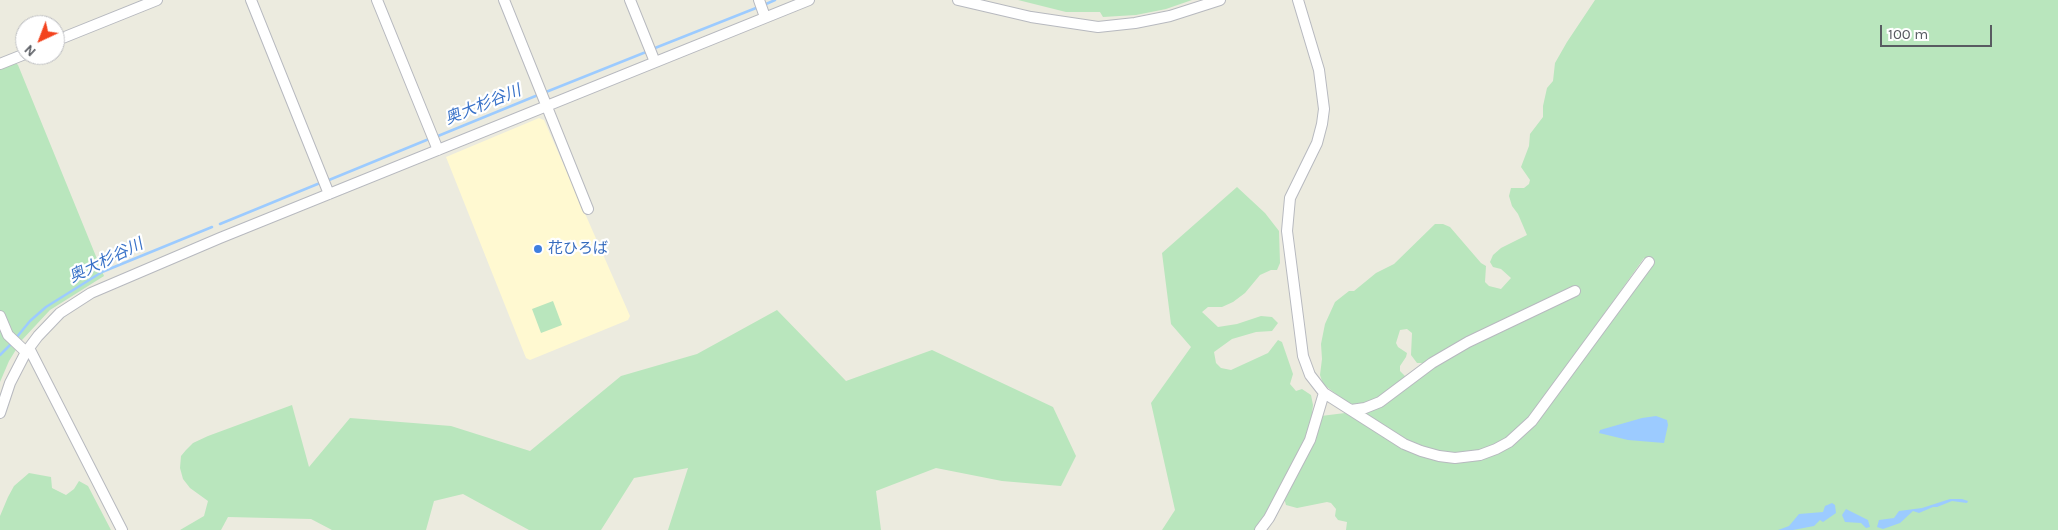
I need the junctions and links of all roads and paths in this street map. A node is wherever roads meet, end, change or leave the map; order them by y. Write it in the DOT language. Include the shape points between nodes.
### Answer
graph roads {
  1 [pos="157,0"];
  2 [pos="251,0"];
  3 [pos="377,0"];
  4 [pos="504,0"];
  5 [pos="630,0"];
  6 [pos="759,0"];
  7 [pos="809,0"];
  8 [pos="958,0"];
  9 [pos="1220,0"];
  10 [pos="1298,0"];
  11 [pos="765,17"];
  12 [pos="65,38"];
  13 [pos="15,58"];
  14 [pos="656,62"];
  15 [pos="0,64"];
  16 [pos="546,106"];
  17 [pos="438,150"];
  18 [pos="329,194"];
  19 [pos="588,209"];
  20 [pos="1649,262"];
  21 [pos="1575,292"];
  22 [pos="0,316"];
  23 [pos="25,348"];
  24 [pos="1324,392"];
  25 [pos="1351,410"];
  26 [pos="0,413"];
  27 [pos="122,530"];
  28 [pos="1260,530"];
  1 -- 12 [label="street"];
  2 -- 18 [label="street"];
  3 -- 17 [label="street"];
  4 -- 16 [label="street"];
  5 -- 14 [label="street"];
  6 -- 11 [label="street"];
  7 -- 11 [label="street"];
  8 -- 9 [label="street" via="1031,17 1098,27 1170,16"];
  10 -- 24 [label="street" via="1319,70 1324,109 1316,143 1290,198 1286,231 1303,356 1310,375"];
  11 -- 14 [label="street"];
  13 -- 15 [label="street"];
  14 -- 16 [label="street"];
  16 -- 17 [label="street"];
  16 -- 19 [label="street"];
  17 -- 18 [label="street"];
  18 -- 23 [label="street" via="90,293 60,314"];
  20 -- 25 [label="street" via="1532,421 1509,442 1480,455 1439,456 1404,444"];
  21 -- 25 [label="street" via="1461,346 1432,363 1380,402"];
  22 -- 23 [label="street" via="10,337"];
  23 -- 26 [label="street"];
  23 -- 27 [label="street"];
  24 -- 25 [label="street"];
  24 -- 28 [label="street" via="1310,440"];
}
